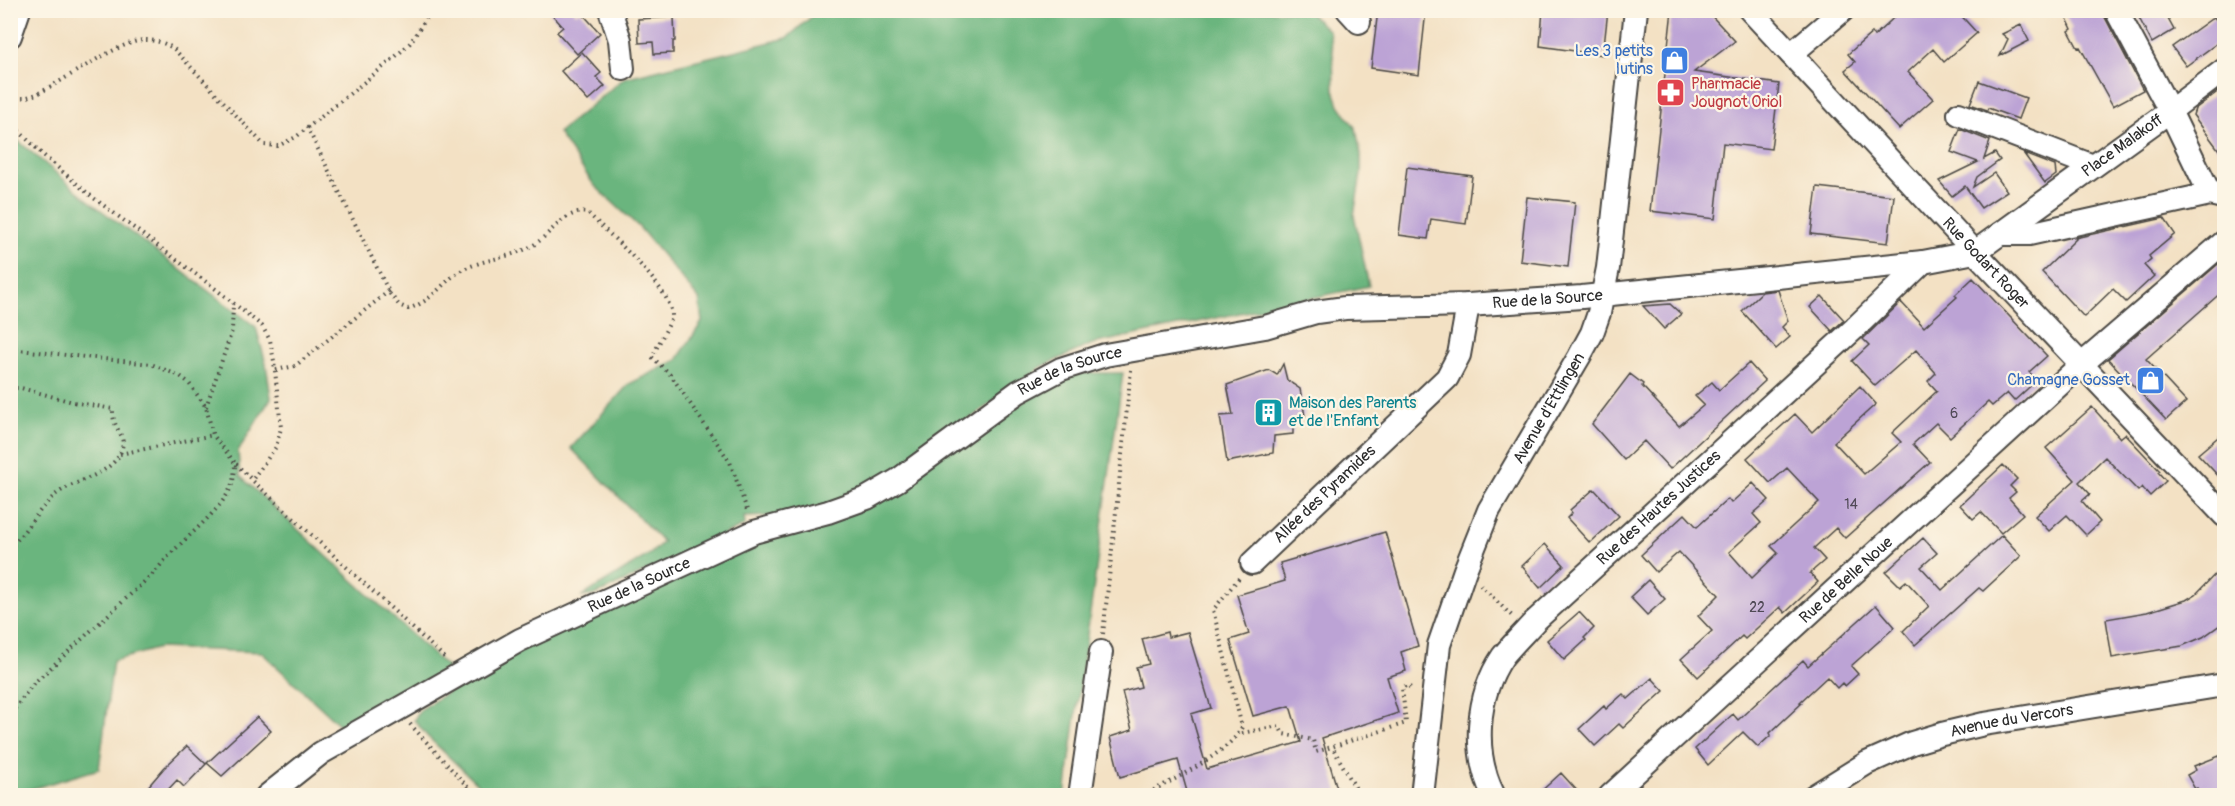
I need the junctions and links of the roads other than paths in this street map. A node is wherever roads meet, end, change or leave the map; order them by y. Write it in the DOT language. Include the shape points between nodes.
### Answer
graph roads {
  1 [pos="19,10"];
  2 [pos="610,10"];
  3 [pos="1636,10"];
  4 [pos="1750,10"];
  5 [pos="1843,10"];
  6 [pos="2116,10"];
  7 [pos="10,36"];
  8 [pos="1791,54"];
  9 [pos="623,69"];
  10 [pos="2224,70"];
  11 [pos="2170,111"];
  12 [pos="1959,114"];
  13 [pos="2093,166"];
  14 [pos="2217,196"];
  15 [pos="2000,234"];
  16 [pos="2224,242"];
  17 [pos="1975,252"];
  18 [pos="1923,262"];
  19 [pos="1603,295"];
  20 [pos="1468,305"];
  21 [pos="2082,364"];
  22 [pos="2224,515"];
  23 [pos="1252,563"];
  24 [pos="1101,652"];
  25 [pos="2224,685"];
  26 [pos="267,795"];
  27 [pos="1080,795"];
  28 [pos="1422,795"];
  29 [pos="1494,795"];
  30 [pos="1610,795"];
  31 [pos="1814,795"];
  1 -- 7 [label="street"];
  2 -- 9 [label="street" via="620,40"];
  3 -- 19 [label="street, Avenue d'Ettlingen"];
  4 -- 8 [label="street, Rue Godart Roger"];
  5 -- 8 [label="street"];
  6 -- 11 [label="street"];
  8 -- 17 [label="street, Rue Godart Roger"];
  10 -- 11 [label="street"];
  11 -- 13 [label="street, Place Malakoff"];
  11 -- 14 [label="street, Place Malakoff"];
  12 -- 13 [label="street"];
  13 -- 15 [label="street, Place Malakoff"];
  14 -- 15 [label="street, Place Malakoff" via="2029,234"];
  15 -- 17 [label="street, Place Malakoff"];
  16 -- 21 [label="street, Rue de Belle Noue"];
  17 -- 18 [label="street, Rue de la Source"];
  17 -- 21 [label="street, Rue Godart Roger"];
  18 -- 19 [label="street, Rue de la Source"];
  18 -- 29 [label="street, Rue des Hautes Justices" via="1514,644 1495,670 1482,714 1481,759"];
  19 -- 20 [label="street, Rue de la Source"];
  19 -- 28 [label="street, Avenue d'Ettlingen" via="1592,333 1489,510 1465,570 1439,645"];
  20 -- 23 [label="street, Allée des Pyramides" via="1459,354 1447,378"];
  20 -- 26 [label="street, Rue de la Source" via="1316,312 1265,327 1105,355 1062,369 1018,392 867,498 754,532 520,640 321,753"];
  21 -- 22 [label="street, Rue Godart Roger"];
  21 -- 30 [label="street, Rue de Belle Noue"];
  24 -- 27 [label="street"];
  25 -- 31 [label="street, Avenue du Vercors" via="1942,734 1867,763"];
}
